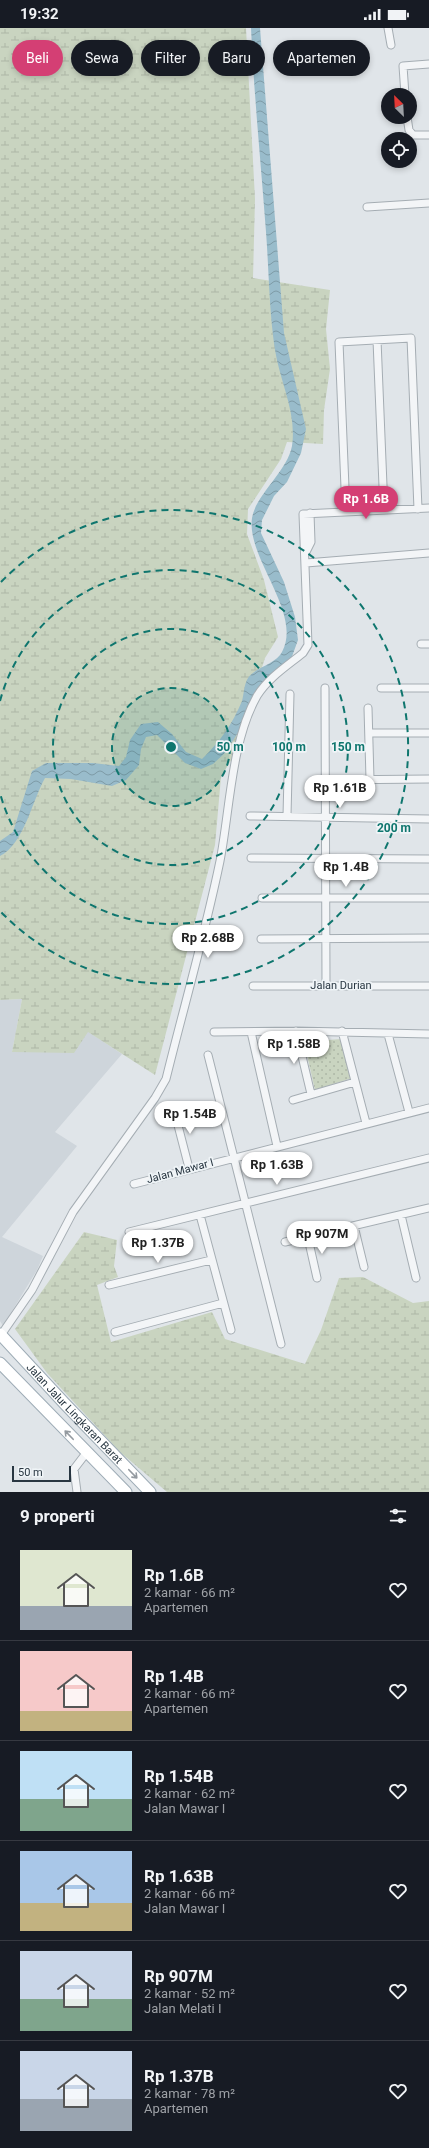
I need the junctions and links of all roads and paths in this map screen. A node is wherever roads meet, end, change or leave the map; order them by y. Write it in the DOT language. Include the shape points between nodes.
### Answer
graph roads {
  1 [pos="388,28"];
  2 [pos="391,45"];
  3 [pos="429,64"];
  4 [pos="405,88"];
  5 [pos="408,124"];
  6 [pos="429,135"];
  7 [pos="429,203"];
  8 [pos="367,208"];
  9 [pos="377,340"];
  10 [pos="429,508"];
  11 [pos="418,509"];
  12 [pos="384,510"];
  13 [pos="346,512"];
  14 [pos="429,553"];
  15 [pos="306,563"];
  16 [pos="421,644"];
  17 [pos="429,644"];
  18 [pos="325,688"];
  19 [pos="382,688"];
  20 [pos="429,688"];
  21 [pos="290,694"];
  22 [pos="368,708"];
  23 [pos="370,733"];
  24 [pos="429,733"];
  25 [pos="370,779"];
  26 [pos="429,779"];
  27 [pos="326,780"];
  28 [pos="250,816"];
  29 [pos="287,816"];
  30 [pos="326,818"];
  31 [pos="429,819"];
  32 [pos="251,858"];
  33 [pos="327,858"];
  34 [pos="429,859"];
  35 [pos="262,898"];
  36 [pos="326,898"];
  37 [pos="429,898"];
  38 [pos="429,938"];
  39 [pos="261,939"];
  40 [pos="326,939"];
  41 [pos="326,985"];
  42 [pos="253,986"];
  43 [pos="429,986"];
  44 [pos="296,1031"];
  45 [pos="342,1031"];
  46 [pos="214,1032"];
  47 [pos="252,1032"];
  48 [pos="388,1034"];
  49 [pos="429,1034"];
  50 [pos="208,1055"];
  51 [pos="355,1082"];
  52 [pos="311,1094"];
  53 [pos="293,1100"];
  54 [pos="174,1106"];
  55 [pos="429,1108"];
  56 [pos="409,1112"];
  57 [pos="366,1123"];
  58 [pos="277,1146"];
  59 [pos="234,1158"];
  60 [pos="429,1158"];
  61 [pos="189,1168"];
  62 [pos="134,1184"];
  63 [pos="245,1204"];
  64 [pos="429,1208"];
  65 [pos="200,1215"];
  66 [pos="401,1215"];
  67 [pos="354,1226"];
  68 [pos="129,1232"];
  69 [pos="308,1238"];
  70 [pos="285,1242"];
  71 [pos="211,1260"];
  72 [pos="364,1268"];
  73 [pos="317,1278"];
  74 [pos="416,1278"];
  75 [pos="109,1285"];
  76 [pos="223,1302"];
  77 [pos="231,1330"];
  78 [pos="115,1332"];
  79 [pos="0,1335"];
  80 [pos="281,1344"];
  81 [pos="0,1363"];
  82 [pos="87,1452"];
  83 [pos="77,1492"];
  84 [pos="126,1492"];
  85 [pos="150,1492"];
  1 -- 2 [label="street"];
  3 -- 4 [label="street" via="403,66"];
  5 -- 6 [label="street" via="413,135"];
  7 -- 8 [label="street"];
  9 -- 11 [label="street" via="411,338"];
  9 -- 12 [label="street"];
  9 -- 13 [label="street" via="339,342"];
  10 -- 11 [label="street"];
  11 -- 12 [label="street"];
  12 -- 13 [label="street"];
  13 -- 15 [label="street" via="306,514"];
  14 -- 15 [label="street"];
  15 -- 79 [label="street" via="308,645 303,653 262,689 242,737 232,779 208,919 166,1078 155,1098 73,1212 32,1290"];
  16 -- 17 [label="street"];
  18 -- 27 [label="street"];
  19 -- 20 [label="street"];
  21 -- 29 [label="street"];
  22 -- 23 [label="street"];
  23 -- 24 [label="street"];
  23 -- 25 [label="street"];
  25 -- 26 [label="street"];
  25 -- 27 [label="street"];
  27 -- 30 [label="street"];
  28 -- 29 [label="street"];
  29 -- 30 [label="street"];
  30 -- 31 [label="street"];
  30 -- 33 [label="street"];
  32 -- 33 [label="street"];
  33 -- 34 [label="street"];
  33 -- 36 [label="street"];
  35 -- 36 [label="street"];
  36 -- 37 [label="street"];
  36 -- 40 [label="street"];
  38 -- 40 [label="street"];
  39 -- 40 [label="street"];
  40 -- 41 [label="street"];
  41 -- 42 [label="street, Jalan Durian"];
  41 -- 43 [label="street, Jalan Durian"];
  44 -- 45 [label="street"];
  44 -- 47 [label="street"];
  44 -- 52 [label="street"];
  45 -- 48 [label="street"];
  45 -- 51 [label="street"];
  46 -- 47 [label="street"];
  47 -- 58 [label="street"];
  48 -- 49 [label="street"];
  48 -- 56 [label="street"];
  50 -- 59 [label="street"];
  51 -- 52 [label="street"];
  51 -- 57 [label="street"];
  52 -- 53 [label="street"];
  54 -- 61 [label="street"];
  55 -- 56 [label="street, Jalan Mawar I"];
  56 -- 57 [label="street, Jalan Mawar I"];
  57 -- 58 [label="street, Jalan Mawar I"];
  58 -- 59 [label="street, Jalan Mawar I"];
  59 -- 61 [label="street, Jalan Mawar I"];
  59 -- 63 [label="street"];
  60 -- 63 [label="street"];
  61 -- 62 [label="street, Jalan Mawar I"];
  63 -- 65 [label="street"];
  63 -- 80 [label="street"];
  64 -- 66 [label="street"];
  65 -- 68 [label="street"];
  65 -- 71 [label="street"];
  66 -- 67 [label="street"];
  66 -- 74 [label="street"];
  67 -- 69 [label="street"];
  67 -- 72 [label="street"];
  69 -- 70 [label="street"];
  69 -- 73 [label="street"];
  71 -- 75 [label="street"];
  71 -- 76 [label="street"];
  76 -- 77 [label="street"];
  76 -- 78 [label="street"];
  79 -- 85 [label="main road, Jalan Jalur Lingkaran Barat, one-way"];
  82 -- 81 [label="main road, Jalan Jalur Lingkaran Barat, one-way"];
  82 -- 83 [label="street" via="74,1469"];
  82 -- 84 [label="main road, Jalan Jalur Lingkaran Barat"];
}
